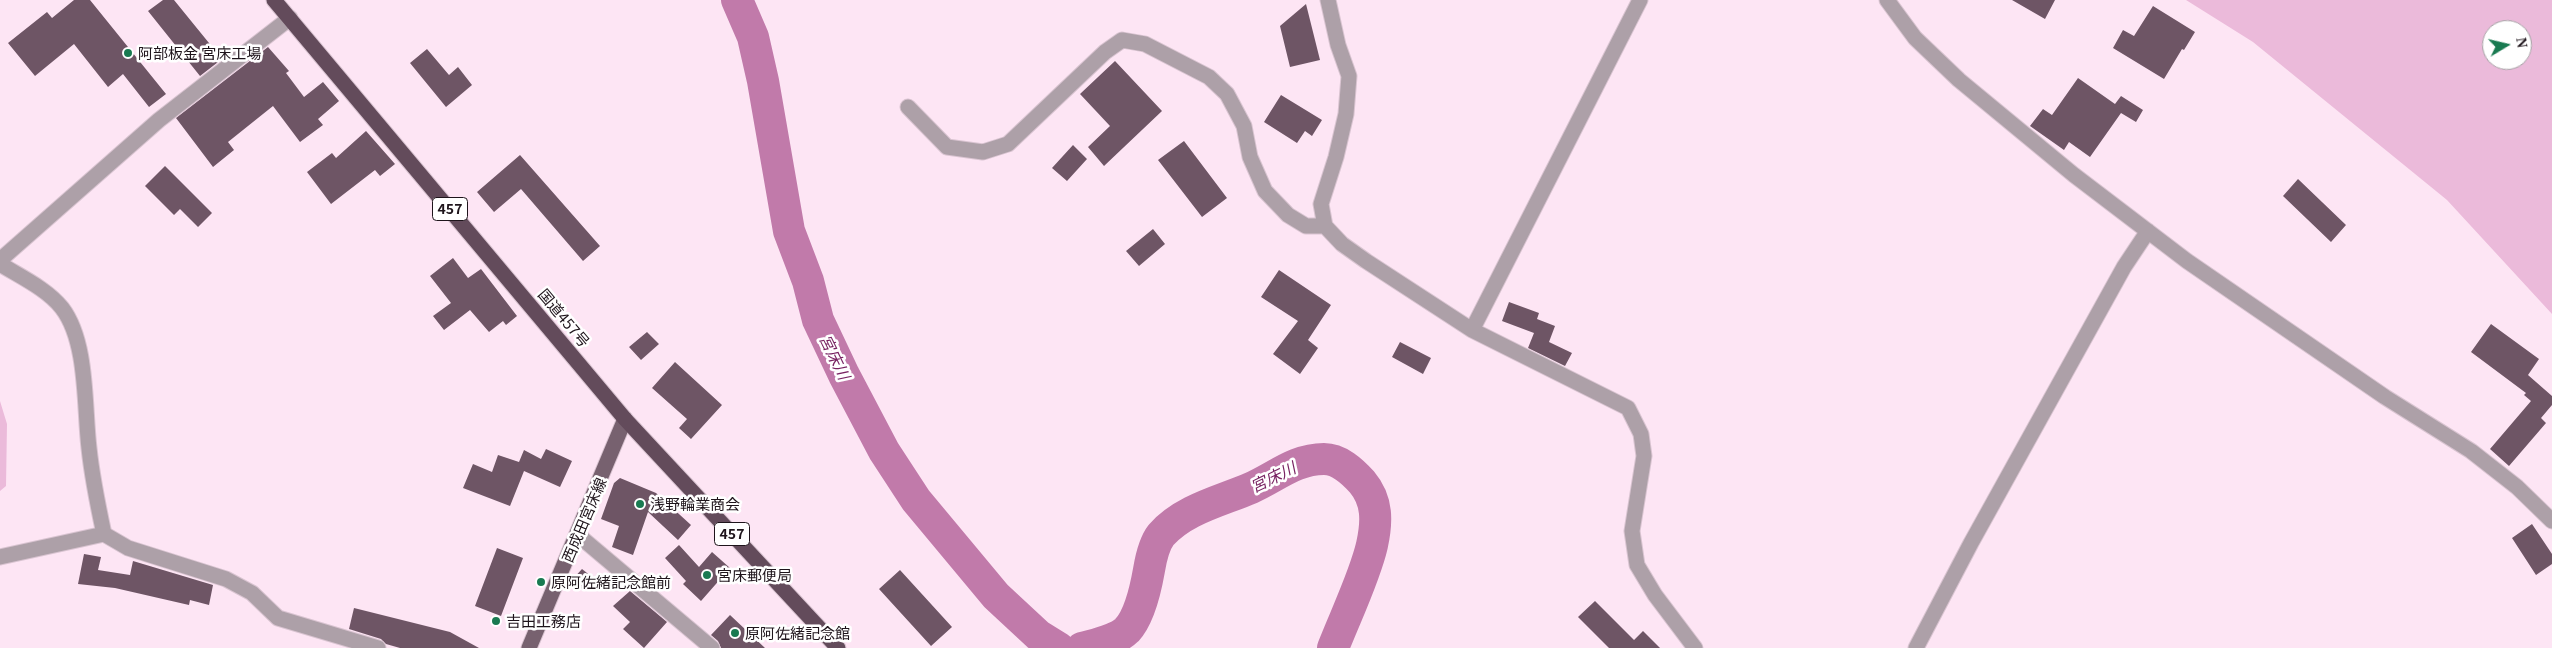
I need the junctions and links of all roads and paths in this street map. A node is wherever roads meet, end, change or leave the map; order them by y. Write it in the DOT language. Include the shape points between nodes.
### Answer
graph roads {
  1 [pos="274,0"];
  2 [pos="1328,0"];
  3 [pos="1640,0"];
  4 [pos="1887,0"];
  5 [pos="290,18"];
  6 [pos="908,107"];
  7 [pos="1325,226"];
  8 [pos="2148,231"];
  9 [pos="0,260"];
  10 [pos="0,264"];
  11 [pos="1472,330"];
  12 [pos="625,419"];
  13 [pos="2552,521"];
  14 [pos="104,534"];
  15 [pos="578,535"];
  16 [pos="0,557"];
  17 [pos="1690,646"];
  18 [pos="378,648"];
  19 [pos="529,648"];
  20 [pos="712,648"];
  21 [pos="838,648"];
  22 [pos="1916,648"];
  1 -- 5 [label="highway, 国道457号 / 457"];
  2 -- 7 [label="street" via="1349,76 1346,114 1321,204"];
  3 -- 11 [label="street"];
  4 -- 8 [label="street" via="1915,38 1959,80"];
  5 -- 9 [label="street" via="159,120"];
  5 -- 12 [label="highway, 国道457号 / 457"];
  6 -- 7 [label="street" via="947,147 983,152 1008,144 1105,52 1122,40 1145,44 1209,77 1227,94 1244,126 1250,157 1265,191 1294,219 1306,226"];
  7 -- 11 [label="street" via="1342,244 1366,261"];
  8 -- 13 [label="street" via="2385,397 2471,451 2517,487"];
  8 -- 22 [label="street" via="2124,267"];
  10 -- 14 [label="street" via="52,296 74,329 80,355 89,451"];
  11 -- 17 [label="street" via="1628,408 1641,434 1644,456 1632,531 1637,565"];
  12 -- 15 [label="main road, 西成田宮床線"];
  12 -- 21 [label="highway, 国道457号 / 457"];
  14 -- 16 [label="street"];
  14 -- 18 [label="street" via="128,548 226,579 252,593 278,618"];
  15 -- 19 [label="main road, 西成田宮床線"];
  15 -- 20 [label="street"];
}
